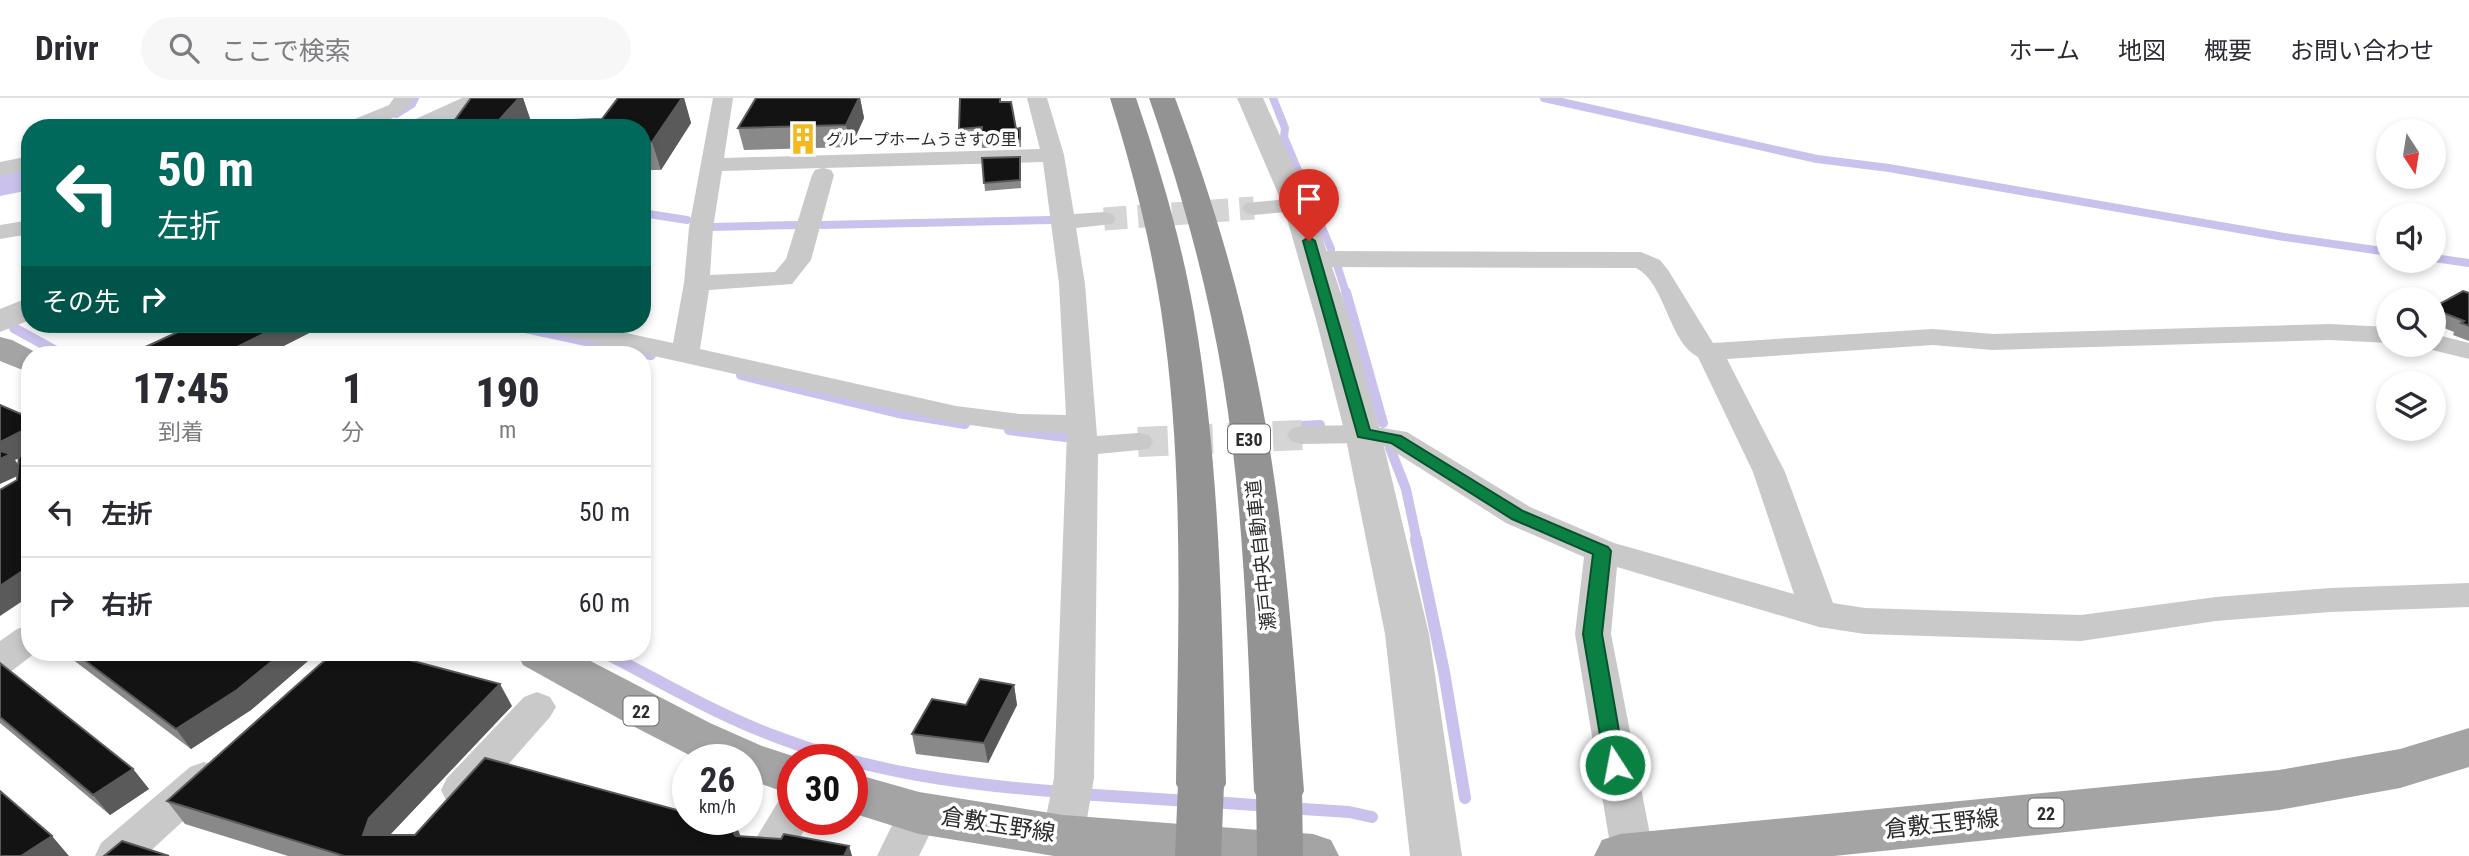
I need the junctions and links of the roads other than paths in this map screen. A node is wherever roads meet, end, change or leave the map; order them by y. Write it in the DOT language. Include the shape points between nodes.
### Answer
graph roads {
  1 [pos="405,98"];
  2 [pos="483,98"];
  3 [pos="723,98"];
  4 [pos="1037,98"];
  5 [pos="1123,98"];
  6 [pos="1162,98"];
  7 [pos="1250,98"];
  8 [pos="373,119"];
  9 [pos="438,119"];
  10 [pos="1053,155"];
  11 [pos="21,165"];
  12 [pos="711,165"];
  13 [pos="0,169"];
  14 [pos="823,175"];
  15 [pos="1297,205"];
  16 [pos="1254,208"];
  17 [pos="1104,219"];
  18 [pos="1063,222"];
  19 [pos="21,228"];
  20 [pos="0,232"];
  21 [pos="1315,259"];
  22 [pos="697,283"];
  23 [pos="21,312"];
  24 [pos="0,322"];
  25 [pos="589,333"];
  26 [pos="2376,334"];
  27 [pos="2446,345"];
  28 [pos="0,347"];
  29 [pos="2469,351"];
  30 [pos="1709,352"];
  31 [pos="685,353"];
  32 [pos="21,358"];
  33 [pos="1363,433"];
  34 [pos="1082,435"];
  35 [pos="1302,435"];
  36 [pos="1138,442"];
  37 [pos="1602,551"];
  38 [pos="2469,595"];
  39 [pos="1819,614"];
  40 [pos="21,645"];
  41 [pos="0,660"];
  42 [pos="553,661"];
  43 [pos="537,707"];
  44 [pos="709,744"];
  45 [pos="2469,747"];
  46 [pos="230,754"];
  47 [pos="868,805"];
  48 [pos="1068,809"];
  49 [pos="437,816"];
  50 [pos="909,834"];
  51 [pos="780,835"];
  52 [pos="1627,855"];
  53 [pos="116,856"];
  54 [pos="766,856"];
  55 [pos="1198,856"];
  56 [pos="1280,856"];
  57 [pos="1313,856"];
  58 [pos="1436,856"];
  1 -- 8 [label="street" via="396,109"];
  2 -- 9 [label="street"];
  3 -- 12 [label="street"];
  4 -- 10 [label="street"];
  5 -- 55 [label="highway, bridge" via="1166,247 1185,385 1198,531"];
  6 -- 56 [label="highway, 瀬戸中央自動車道 / E30, bridge" via="1209,243 1247,421 1262,554"];
  7 -- 15 [label="street"];
  10 -- 12 [label="street"];
  10 -- 18 [label="street"];
  11 -- 13 [label="street"];
  12 -- 22 [label="street"];
  14 -- 22 [label="street" via="798,260 783,279"];
  15 -- 16 [label="street"];
  15 -- 21 [label="street"];
  17 -- 18 [label="street"];
  18 -- 34 [label="street"];
  19 -- 20 [label="street"];
  21 -- 30 [label="street" via="1641,260 1659,275 1701,348"];
  21 -- 33 [label="street"];
  22 -- 31 [label="street"];
  23 -- 24 [label="street"];
  25 -- 31 [label="street"];
  26 -- 30 [label="street" via="1993,342 1933,337"];
  27 -- 29 [label="street"];
  28 -- 32 [label="main road"];
  30 -- 39 [label="street" via="1769,472"];
  31 -- 34 [label="street" via="929,409 1060,426"];
  33 -- 35 [label="street"];
  33 -- 37 [label="street" via="1396,439 1518,515"];
  33 -- 58 [label="street" via="1407,634"];
  34 -- 36 [label="street"];
  34 -- 48 [label="street"];
  37 -- 39 [label="street"];
  37 -- 52 [label="street" via="1592,634"];
  38 -- 39 [label="street" via="2330,600 2081,628 1865,621"];
  40 -- 41 [label="street"];
  42 -- 44 [label="main road, 22"];
  43 -- 49 [label="street"];
  45 -- 52 [label="main road, 倉敷玉野線 / 22" via="2369,775 2280,790"];
  46 -- 53 [label="street"];
  47 -- 50 [label="main road, 倉敷玉野線"];
  48 -- 50 [label="main road, 倉敷玉野線"];
  48 -- 57 [label="main road, 倉敷玉野線"];
  51 -- 54 [label="street"];
}
